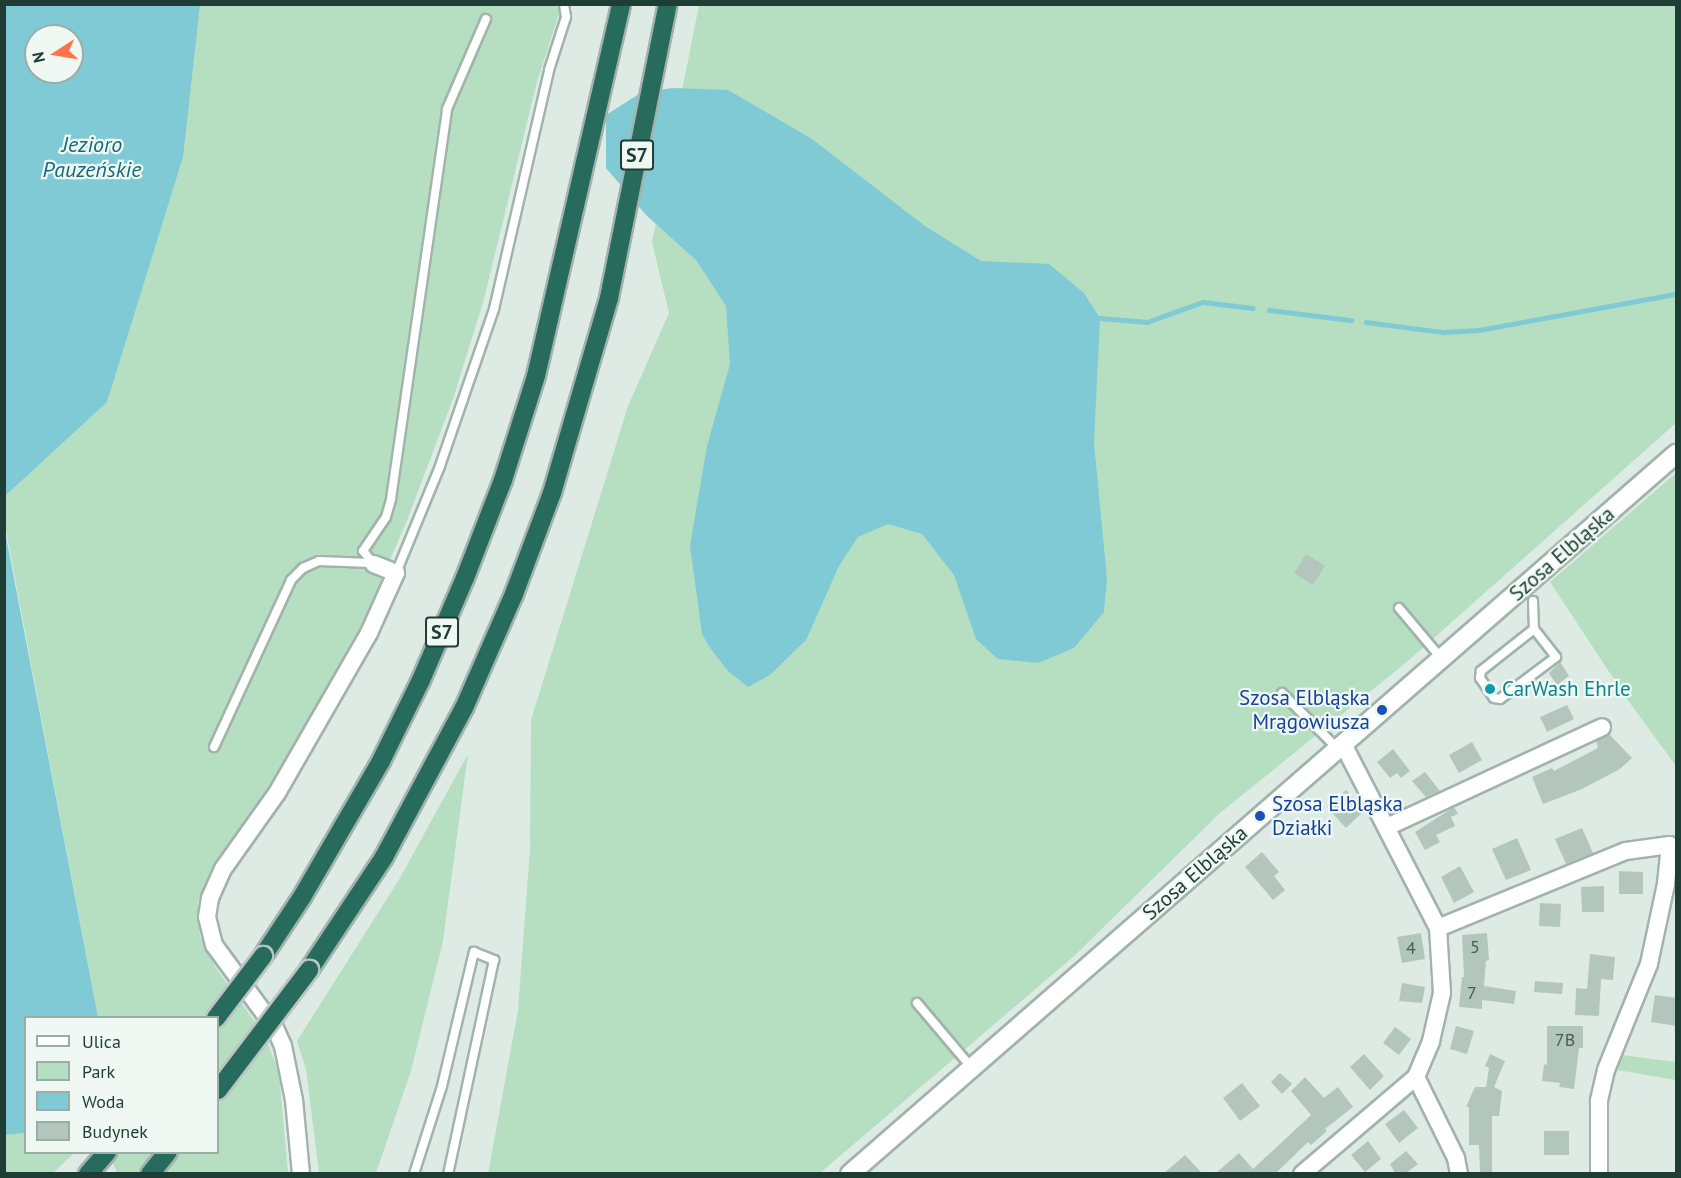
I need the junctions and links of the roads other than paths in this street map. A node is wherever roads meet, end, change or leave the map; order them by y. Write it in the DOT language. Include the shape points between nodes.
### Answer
graph roads {
  1 [pos="564,4"];
  2 [pos="621,4"];
  3 [pos="667,9"];
  4 [pos="486,19"];
  5 [pos="1677,454"];
  6 [pos="372,563"];
  7 [pos="396,573"];
  8 [pos="1533,601"];
  9 [pos="1399,608"];
  10 [pos="1534,629"];
  11 [pos="1441,659"];
  12 [pos="1282,693"];
  13 [pos="1602,727"];
  14 [pos="214,747"];
  15 [pos="1341,747"];
  16 [pos="1387,827"];
  17 [pos="1438,928"];
  18 [pos="917,1003"];
  19 [pos="217,1016"];
  20 [pos="972,1068"];
  21 [pos="1416,1077"];
  22 [pos="219,1089"];
  23 [pos="105,1154"];
  24 [pos="166,1154"];
  25 [pos="88,1173"];
  26 [pos="150,1173"];
  27 [pos="301,1173"];
  28 [pos="414,1173"];
  29 [pos="448,1173"];
  30 [pos="850,1173"];
  31 [pos="1302,1173"];
  32 [pos="1459,1173"];
  33 [pos="1599,1173"];
  1 -- 7 [label="lane" via="566,17 549,70 494,309 440,466"];
  2 -- 19 [label="highway, S7, bridge" via="536,376 503,480 465,578 421,680 335,842 263,956"];
  3 -- 22 [label="highway, S7, bridge" via="609,298 552,493 514,594 464,708 384,857 342,924"];
  4 -- 6 [label="lane" via="447,109 391,499 386,517 363,551"];
  5 -- 11 [label="main road, Szosa Elbląska"];
  6 -- 7 [label="street"];
  6 -- 14 [label="lane" via="319,561 303,568 291,580"];
  7 -- 27 [label="street" via="347,675 277,793 223,869 210,898 207,917 214,945 275,1028 283,1046 294,1100"];
  8 -- 10 [label="lane"];
  9 -- 11 [label="lane"];
  10 -- 10 [label="lane" via="1481,671 1480,678 1494,698 1500,699 1556,657"];
  11 -- 15 [label="main road, Szosa Elbląska"];
  12 -- 15 [label="lane"];
  13 -- 16 [label="street"];
  15 -- 16 [label="street"];
  15 -- 20 [label="main road, Szosa Elbląska"];
  16 -- 17 [label="street"];
  17 -- 21 [label="street" via="1442,993 1431,1041"];
  17 -- 33 [label="street" via="1626,851 1670,845 1649,964 1606,1070 1599,1101"];
  18 -- 20 [label="lane"];
  20 -- 30 [label="main road, Szosa Elbląska"];
  21 -- 31 [label="street"];
  21 -- 32 [label="street" via="1456,1158"];
  23 -- 25 [label="highway"];
  24 -- 26 [label="highway"];
  28 -- 29 [label="lane" via="442,1086 474,952 494,960"];
}
